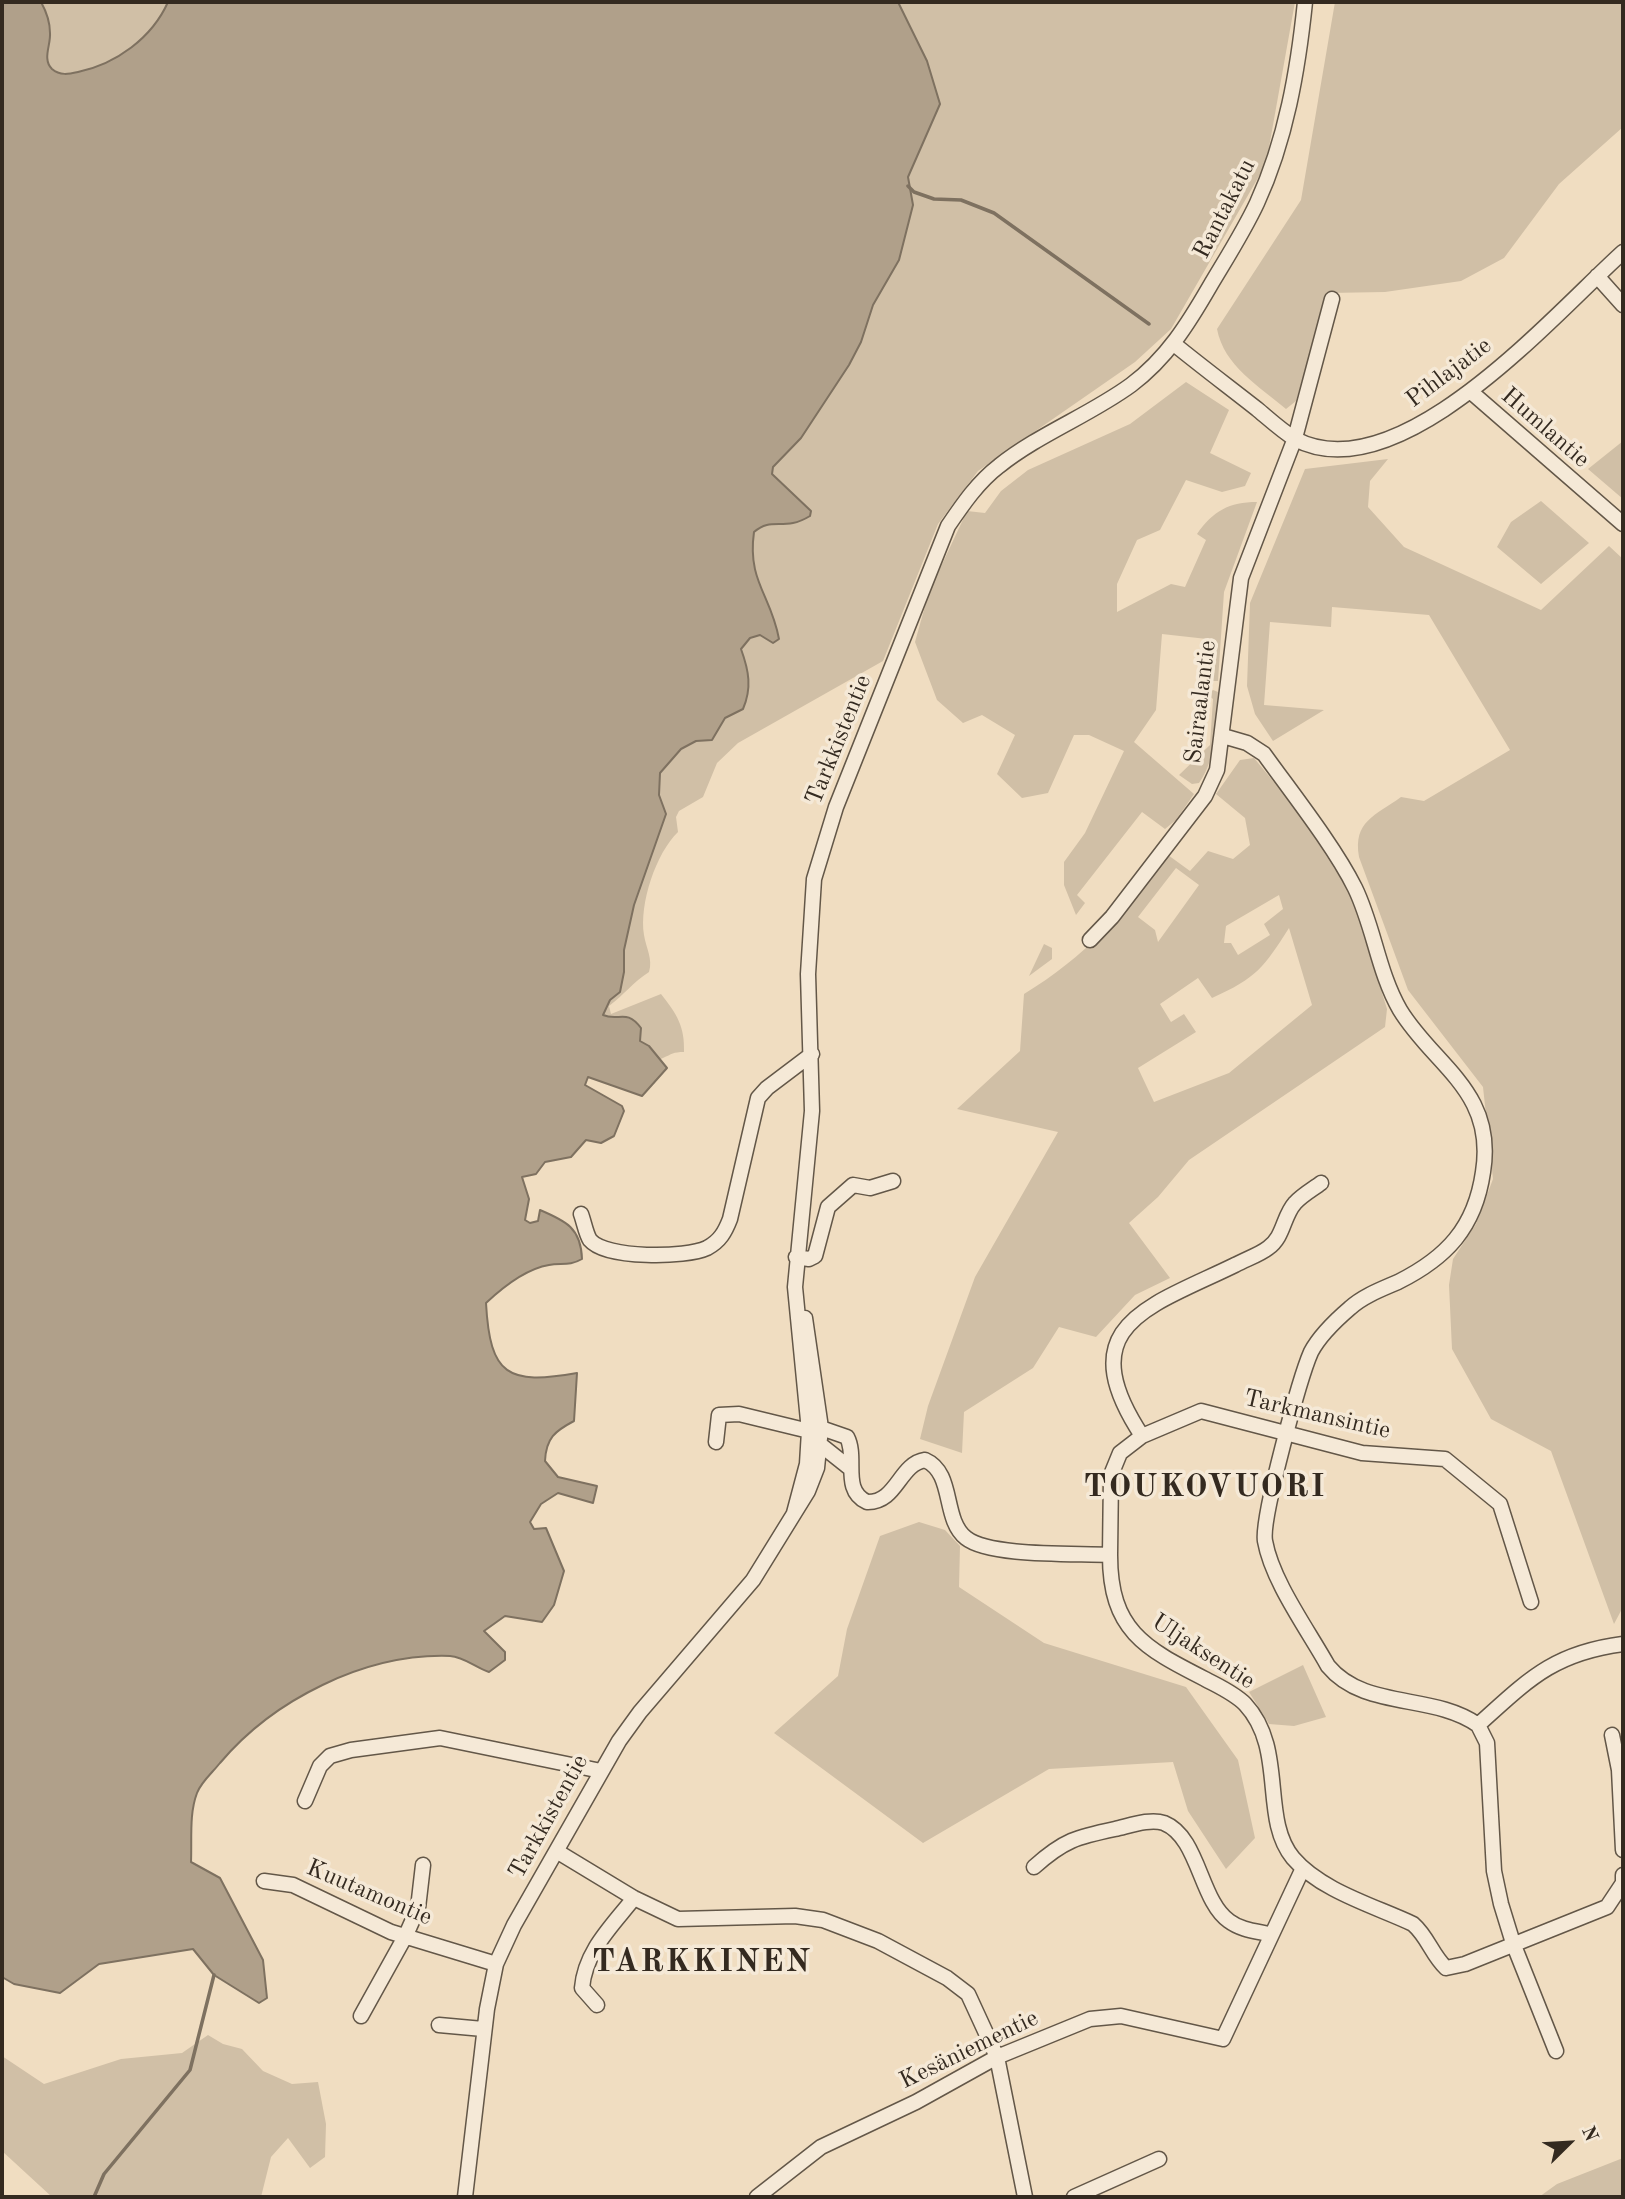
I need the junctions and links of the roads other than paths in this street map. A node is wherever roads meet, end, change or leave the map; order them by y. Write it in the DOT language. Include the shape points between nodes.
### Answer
graph roads {
  1 [pos="1305,2"];
  2 [pos="1623,252"];
  3 [pos="1597,275"];
  4 [pos="1332,299"];
  5 [pos="1623,305"];
  6 [pos="1174,344"];
  7 [pos="1470,391"];
  8 [pos="1295,438"];
  9 [pos="1623,524"];
  10 [pos="1223,736"];
  11 [pos="1090,940"];
  12 [pos="812,1054"];
  13 [pos="893,1181"];
  14 [pos="1321,1183"];
  15 [pos="581,1214"];
  16 [pos="797,1265"];
  17 [pos="815,1429"];
  18 [pos="1287,1433"];
  19 [pos="1142,1436"];
  20 [pos="716,1442"];
  21 [pos="820,1447"];
  22 [pos="850,1469"];
  23 [pos="794,1513"];
  24 [pos="1110,1555"];
  25 [pos="1531,1602"];
  26 [pos="1623,1644"];
  27 [pos="1478,1725"];
  28 [pos="1612,1735"];
  29 [pos="601,1771"];
  30 [pos="305,1801"];
  31 [pos="1623,1850"];
  32 [pos="558,1852"];
  33 [pos="423,1865"];
  34 [pos="1034,1867"];
  35 [pos="1303,1868"];
  36 [pos="1623,1874"];
  37 [pos="264,1881"];
  38 [pos="634,1898"];
  39 [pos="1269,1934"];
  40 [pos="406,1935"];
  41 [pos="1513,1943"];
  42 [pos="496,1965"];
  43 [pos="597,2005"];
  44 [pos="361,2016"];
  45 [pos="439,2025"];
  46 [pos="484,2029"];
  47 [pos="1556,2050"];
  48 [pos="998,2057"];
  49 [pos="1159,2159"];
  50 [pos="465,2197"];
  51 [pos="757,2197"];
  52 [pos="1025,2197"];
  53 [pos="1074,2197"];
  1 -- 6 [label="street, Rantakatu" via="1287,116 1274,163 1257,205"];
  2 -- 3 [label="street, Pihlajatie"];
  3 -- 5 [label="street"];
  3 -- 7 [label="street, Pihlajatie"];
  4 -- 8 [label="street, Sairaalantie"];
  6 -- 8 [label="street, Pihlajatie"];
  6 -- 12 [label="street, Tarkkistentie" via="1130,385 1000,465 947,526 836,807 814,879 808,974"];
  7 -- 8 [label="street, Pihlajatie" via="1419,426 1371,446 1325,447"];
  7 -- 9 [label="street, Humlantie"];
  8 -- 10 [label="street, Sairaalantie" via="1241,578"];
  10 -- 11 [label="street, Sairaalantie" via="1217,770 1205,796"];
  10 -- 18 [label="street" via="1264,754 1355,888 1381,970 1401,1011 1468,1092 1483,1145 1483,1172 1458,1238 1422,1270 1352,1305 1326,1331 1311,1352"];
  12 -- 15 [label="street" via="758,1098 723,1237 688,1254 625,1253 602,1249 590,1239"];
  12 -- 16 [label="street, Tarkkistentie" via="812,1111"];
  13 -- 16 [label="street" via="870,1188 853,1185 839,1196 828,1207 815,1256"];
  14 -- 19 [label="street" via="1295,1203 1270,1247 1150,1306 1128,1322 1116,1346 1112,1372 1121,1400"];
  16 -- 17 [label="street, Tarkkistentie" via="811,1345"];
  17 -- 20 [label="street" via="739,1414 719,1415"];
  17 -- 21 [label="street"];
  17 -- 22 [label="street" via="847,1437 853,1457"];
  17 -- 23 [label="street, Tarkkistentie"];
  18 -- 19 [label="street, Tarkmansintie" via="1201,1411"];
  18 -- 25 [label="street, Tarkmansintie" via="1362,1453 1445,1459 1500,1504"];
  18 -- 27 [label="street" via="1264,1537 1269,1558 1328,1666 1353,1688"];
  19 -- 24 [label="street, Tarkmansintie" via="1120,1453 1111,1475"];
  21 -- 22 [label="street"];
  21 -- 23 [label="street, Tarkkistentie" via="808,1491"];
  22 -- 24 [label="street" via="858,1497 872,1503 888,1495 918,1461 933,1464 958,1529 985,1548"];
  23 -- 29 [label="street, Tarkkistentie" via="753,1580 640,1712"];
  24 -- 35 [label="street, Uljaksentie" via="1115,1602 1136,1638 1154,1653 1227,1690 1258,1722 1269,1752 1283,1840"];
  26 -- 27 [label="street" via="1592,1648 1536,1673"];
  27 -- 41 [label="street" via="1487,1743 1494,1871"];
  28 -- 31 [label="street" via="1619,1770"];
  29 -- 30 [label="street" via="434,1738 331,1756 320,1766"];
  29 -- 32 [label="street, Tarkkistentie"];
  32 -- 38 [label="street"];
  32 -- 42 [label="street, Tarkkistentie"];
  33 -- 40 [label="street" via="418,1908"];
  34 -- 39 [label="street" via="1058,1845 1079,1837 1139,1823 1163,1823 1190,1852 1222,1916 1244,1929"];
  35 -- 39 [label="street"];
  35 -- 41 [label="street, Uljaksentie" via="1413,1924 1425,1935 1434,1957 1447,1968"];
  36 -- 41 [label="street, Uljaksentie" via="1623,1883 1607,1907"];
  37 -- 40 [label="street, Kuutamontie" via="293,1885 373,1925"];
  38 -- 43 [label="street" via="584,1969 582,1988"];
  38 -- 48 [label="street" via="678,1919 809,1918 836,1923 878,1941 968,1994"];
  39 -- 48 [label="street, Kesäniementie" via="1223,2039 1121,2016 1090,2019"];
  40 -- 42 [label="street, Kuutamontie"];
  40 -- 44 [label="street"];
  41 -- 47 [label="street"];
  42 -- 46 [label="street, Tarkkistentie"];
  45 -- 46 [label="street"];
  46 -- 50 [label="street, Tarkkistentie"];
  48 -- 51 [label="street, Kesäniementie" via="821,2147"];
  48 -- 52 [label="street"];
  49 -- 53 [label="street"];
}
